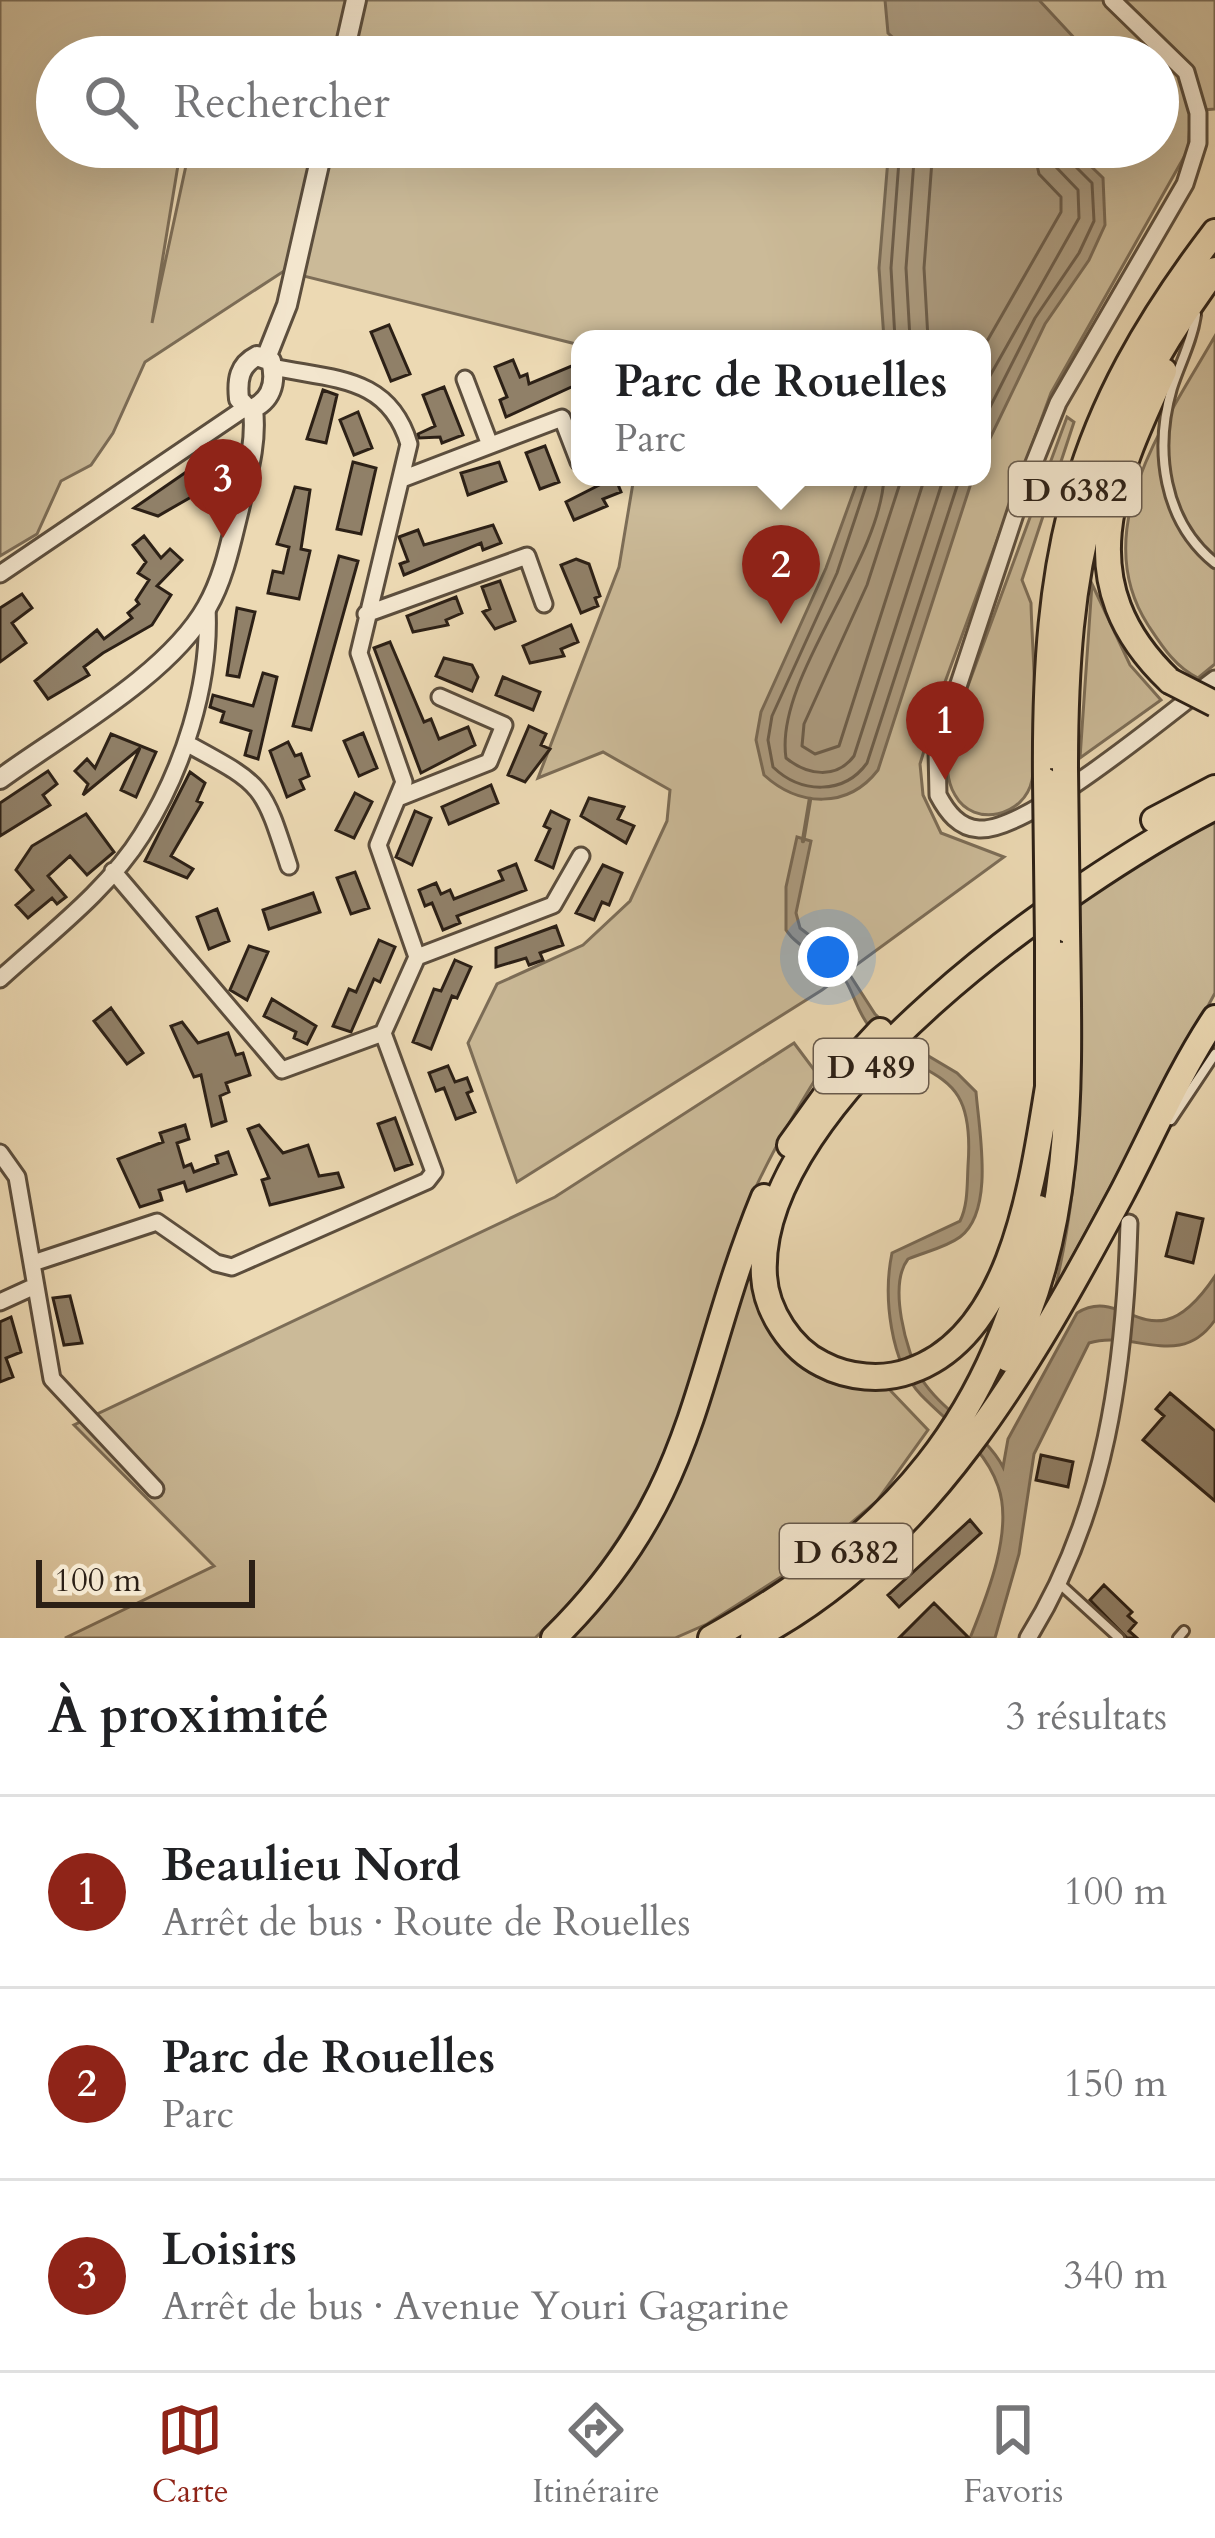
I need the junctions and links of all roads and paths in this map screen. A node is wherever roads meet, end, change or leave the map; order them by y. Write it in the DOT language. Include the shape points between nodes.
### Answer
graph roads {
  1 [pos="356,0"];
  2 [pos="1112,0"];
  3 [pos="348,36"];
  4 [pos="1149,36"];
  5 [pos="1179,65"];
  6 [pos="318,168"];
  7 [pos="1215,232"];
  8 [pos="1209,279"];
  9 [pos="269,362"];
  10 [pos="465,379"];
  11 [pos="249,408"];
  12 [pos="571,441"];
  13 [pos="490,446"];
  14 [pos="402,479"];
  15 [pos="1215,562"];
  16 [pos="0,574"];
  17 [pos="544,604"];
  18 [pos="207,608"];
  19 [pos="366,614"];
  20 [pos="1215,679"];
  21 [pos="440,697"];
  22 [pos="1215,704"];
  23 [pos="186,743"];
  24 [pos="1056,775"];
  25 [pos="0,779"];
  26 [pos="1215,788"];
  27 [pos="398,798"];
  28 [pos="1215,807"];
  29 [pos="581,856"];
  30 [pos="290,866"];
  31 [pos="113,872"];
  32 [pos="1058,936"];
  33 [pos="417,957"];
  34 [pos="0,979"];
  35 [pos="1215,1018"];
  36 [pos="383,1033"];
  37 [pos="1215,1054"];
  38 [pos="1049,1082"];
  39 [pos="0,1153"];
  40 [pos="1120,1196"];
  41 [pos="1130,1222"];
  42 [pos="32,1262"];
  43 [pos="35,1286"];
  44 [pos="0,1302"];
  45 [pos="968,1431"];
  46 [pos="155,1489"];
  47 [pos="1061,1585"];
  48 [pos="554,1638"];
  49 [pos="711,1638"];
  50 [pos="753,1638"];
  51 [pos="1028,1638"];
  52 [pos="1119,1638"];
  1 -- 3 [label="street"];
  2 -- 4 [label="street"];
  5 -- 20 [label="street" via="1198,113 1185,184 1051,421 937,750 938,795 968,827 1026,818"];
  6 -- 9 [label="street"];
  7 -- 24 [label="highway, D 6382" via="1118,381 1084,455 1053,583 1046,678"];
  8 -- 15 [label="lane" via="1165,419 1164,451 1182,530"];
  8 -- 22 [label="highway, bridge" via="1116,476 1107,524 1108,571 1132,638 1170,681"];
  8 -- 24 [label="highway, D 6382" via="1134,394 1092,500 1072,584"];
  9 -- 11 [label="street" via="270,393"];
  9 -- 11 [label="street" via="250,360 240,374 238,399"];
  9 -- 14 [label="street" via="371,389 399,411 409,444"];
  10 -- 13 [label="street"];
  11 -- 16 [label="street"];
  11 -- 18 [label="street" via="256,435"];
  12 -- 13 [label="street" via="562,418"];
  13 -- 14 [label="street"];
  14 -- 19 [label="street"];
  17 -- 19 [label="street" via="527,556"];
  18 -- 23 [label="street" via="209,650"];
  18 -- 25 [label="street" via="127,687"];
  19 -- 27 [label="street" via="359,653 404,782"];
  21 -- 27 [label="street" via="505,725 489,762"];
  23 -- 30 [label="street" via="251,778"];
  23 -- 31 [label="street" via="142,835"];
  24 -- 32 [label="highway, D 6382, bridge"];
  26 -- 48 [label="highway, D 489" via="1096,856 1008,920 843,1071 762,1201 689,1434 657,1508"];
  27 -- 33 [label="street" via="378,845"];
  28 -- 38 [label="highway, D 489" via="1013,935 907,1025 839,1102 796,1164 769,1226 764,1277 774,1316 797,1346 822,1364 873,1378 901,1375 954,1349 1001,1276 1030,1196"];
  29 -- 33 [label="street" via="553,904"];
  31 -- 34 [label="street"];
  31 -- 36 [label="street" via="282,1070"];
  32 -- 38 [label="highway, D 6382"];
  32 -- 45 [label="highway, D 6382" via="1066,1147 1057,1216 1034,1304"];
  33 -- 36 [label="street"];
  35 -- 40 [label="highway"];
  36 -- 42 [label="street" via="434,1172 427,1181 232,1267 158,1222"];
  37 -- 40 [label="lane"];
  38 -- 45 [label="highway, D 6382" via="1046,1174 1032,1240"];
  39 -- 42 [label="street" via="17,1177"];
  40 -- 45 [label="highway"];
  41 -- 47 [label="street" via="1124,1344 1088,1510"];
  42 -- 43 [label="street"];
  43 -- 44 [label="street"];
  43 -- 46 [label="street" via="52,1378"];
  45 -- 49 [label="highway, D 6382" via="830,1564"];
  45 -- 50 [label="highway, D 6382" via="905,1521 839,1582"];
  47 -- 51 [label="street"];
  47 -- 52 [label="lane"];
}
